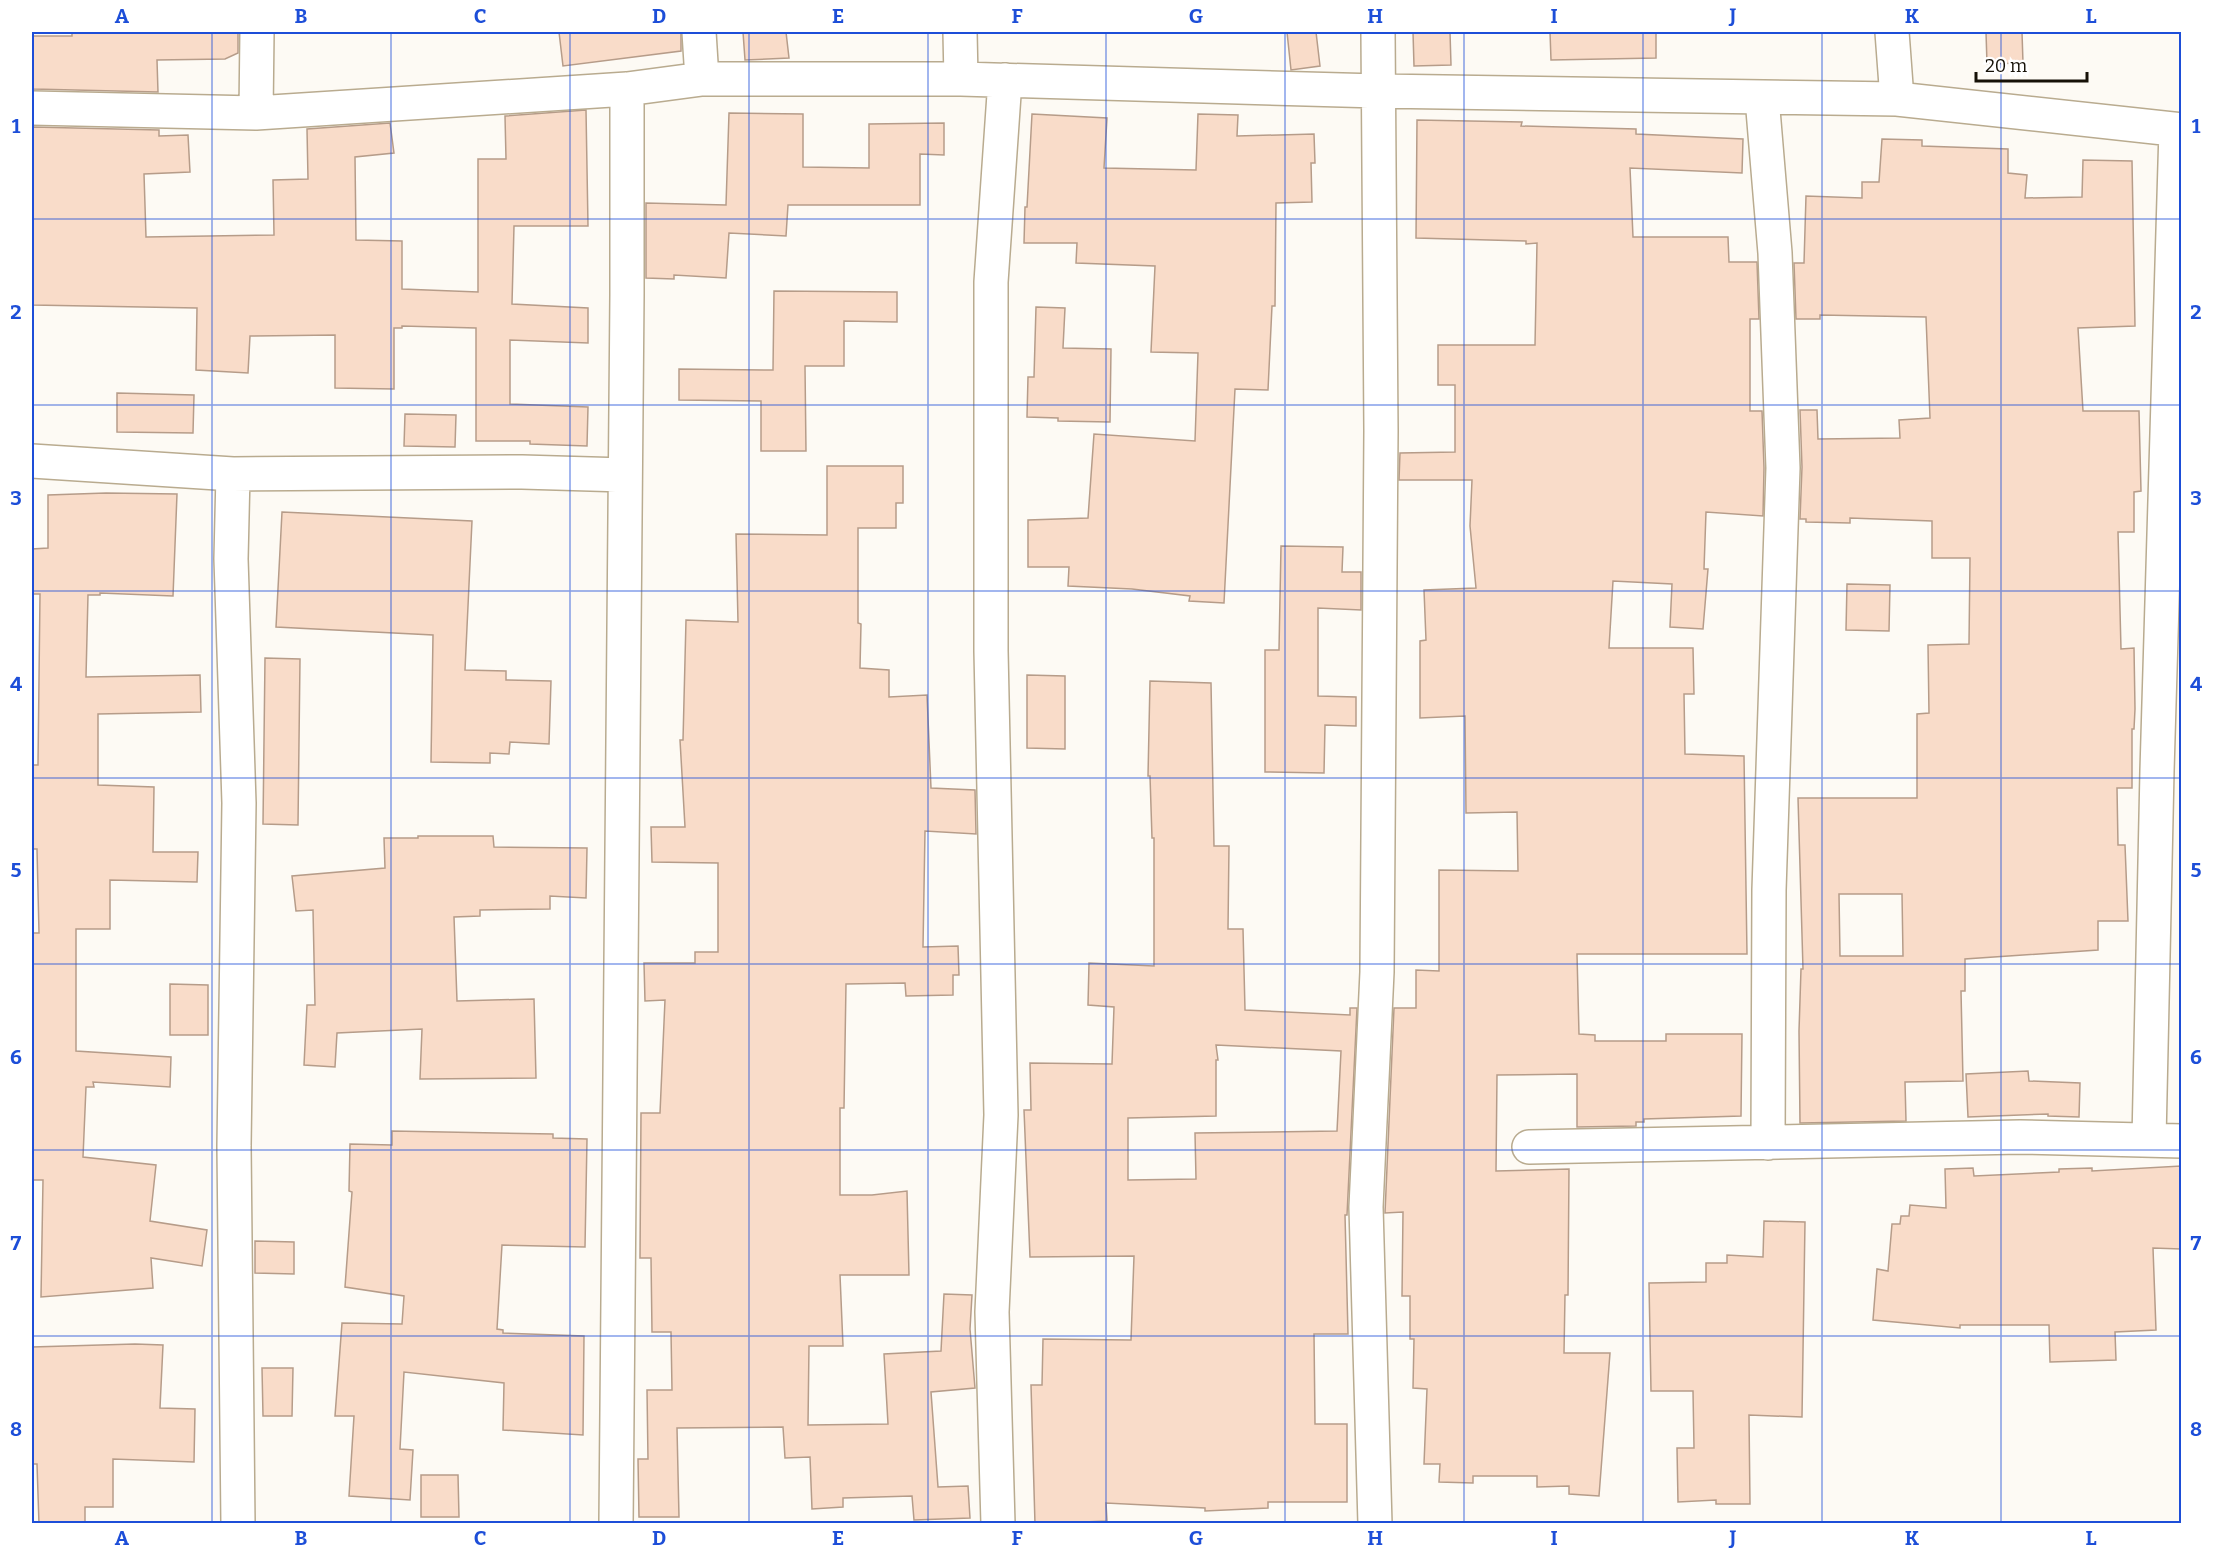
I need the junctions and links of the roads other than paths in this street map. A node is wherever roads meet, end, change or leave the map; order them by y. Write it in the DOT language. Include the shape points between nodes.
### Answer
graph roads {
  1 [pos="257,32"];
  2 [pos="699,32"];
  3 [pos="960,32"];
  4 [pos="1378,32"];
  5 [pos="1892,32"];
  6 [pos="961,79"];
  7 [pos="702,80"];
  8 [pos="1005,80"];
  9 [pos="627,89"];
  10 [pos="1378,91"];
  11 [pos="1762,98"];
  12 [pos="1897,99"];
  13 [pos="32,108"];
  14 [pos="256,113"];
  15 [pos="2179,130"];
  16 [pos="32,461"];
  17 [pos="233,474"];
  18 [pos="625,475"];
  19 [pos="2149,1140"];
  20 [pos="2181,1141"];
  21 [pos="1768,1143"];
  22 [pos="1529,1148"];
  23 [pos="238,1524"];
  24 [pos="616,1524"];
  25 [pos="998,1524"];
  26 [pos="1375,1524"];
  1 -- 14 [label="street"];
  2 -- 7 [label="street"];
  3 -- 6 [label="street"];
  4 -- 10 [label="street"];
  5 -- 12 [label="street"];
  6 -- 7 [label="street"];
  6 -- 8 [label="street"];
  7 -- 9 [label="street"];
  8 -- 10 [label="street"];
  8 -- 25 [label="street" via="991,282 991,651 1001,1114 992,1312"];
  9 -- 14 [label="street"];
  9 -- 18 [label="street"];
  10 -- 11 [label="street"];
  10 -- 26 [label="street" via="1381,443 1377,972 1366,1208"];
  11 -- 12 [label="street"];
  11 -- 21 [label="street" via="1775,253 1783,468 1769,890"];
  12 -- 15 [label="street"];
  13 -- 14 [label="street"];
  15 -- 19 [label="street"];
  16 -- 17 [label="street"];
  17 -- 18 [label="street"];
  17 -- 23 [label="street" via="231,559 239,803 234,1146"];
  18 -- 24 [label="street"];
  19 -- 20 [label="street"];
  19 -- 21 [label="street" via="2020,1137"];
  21 -- 22 [label="street"];
}
